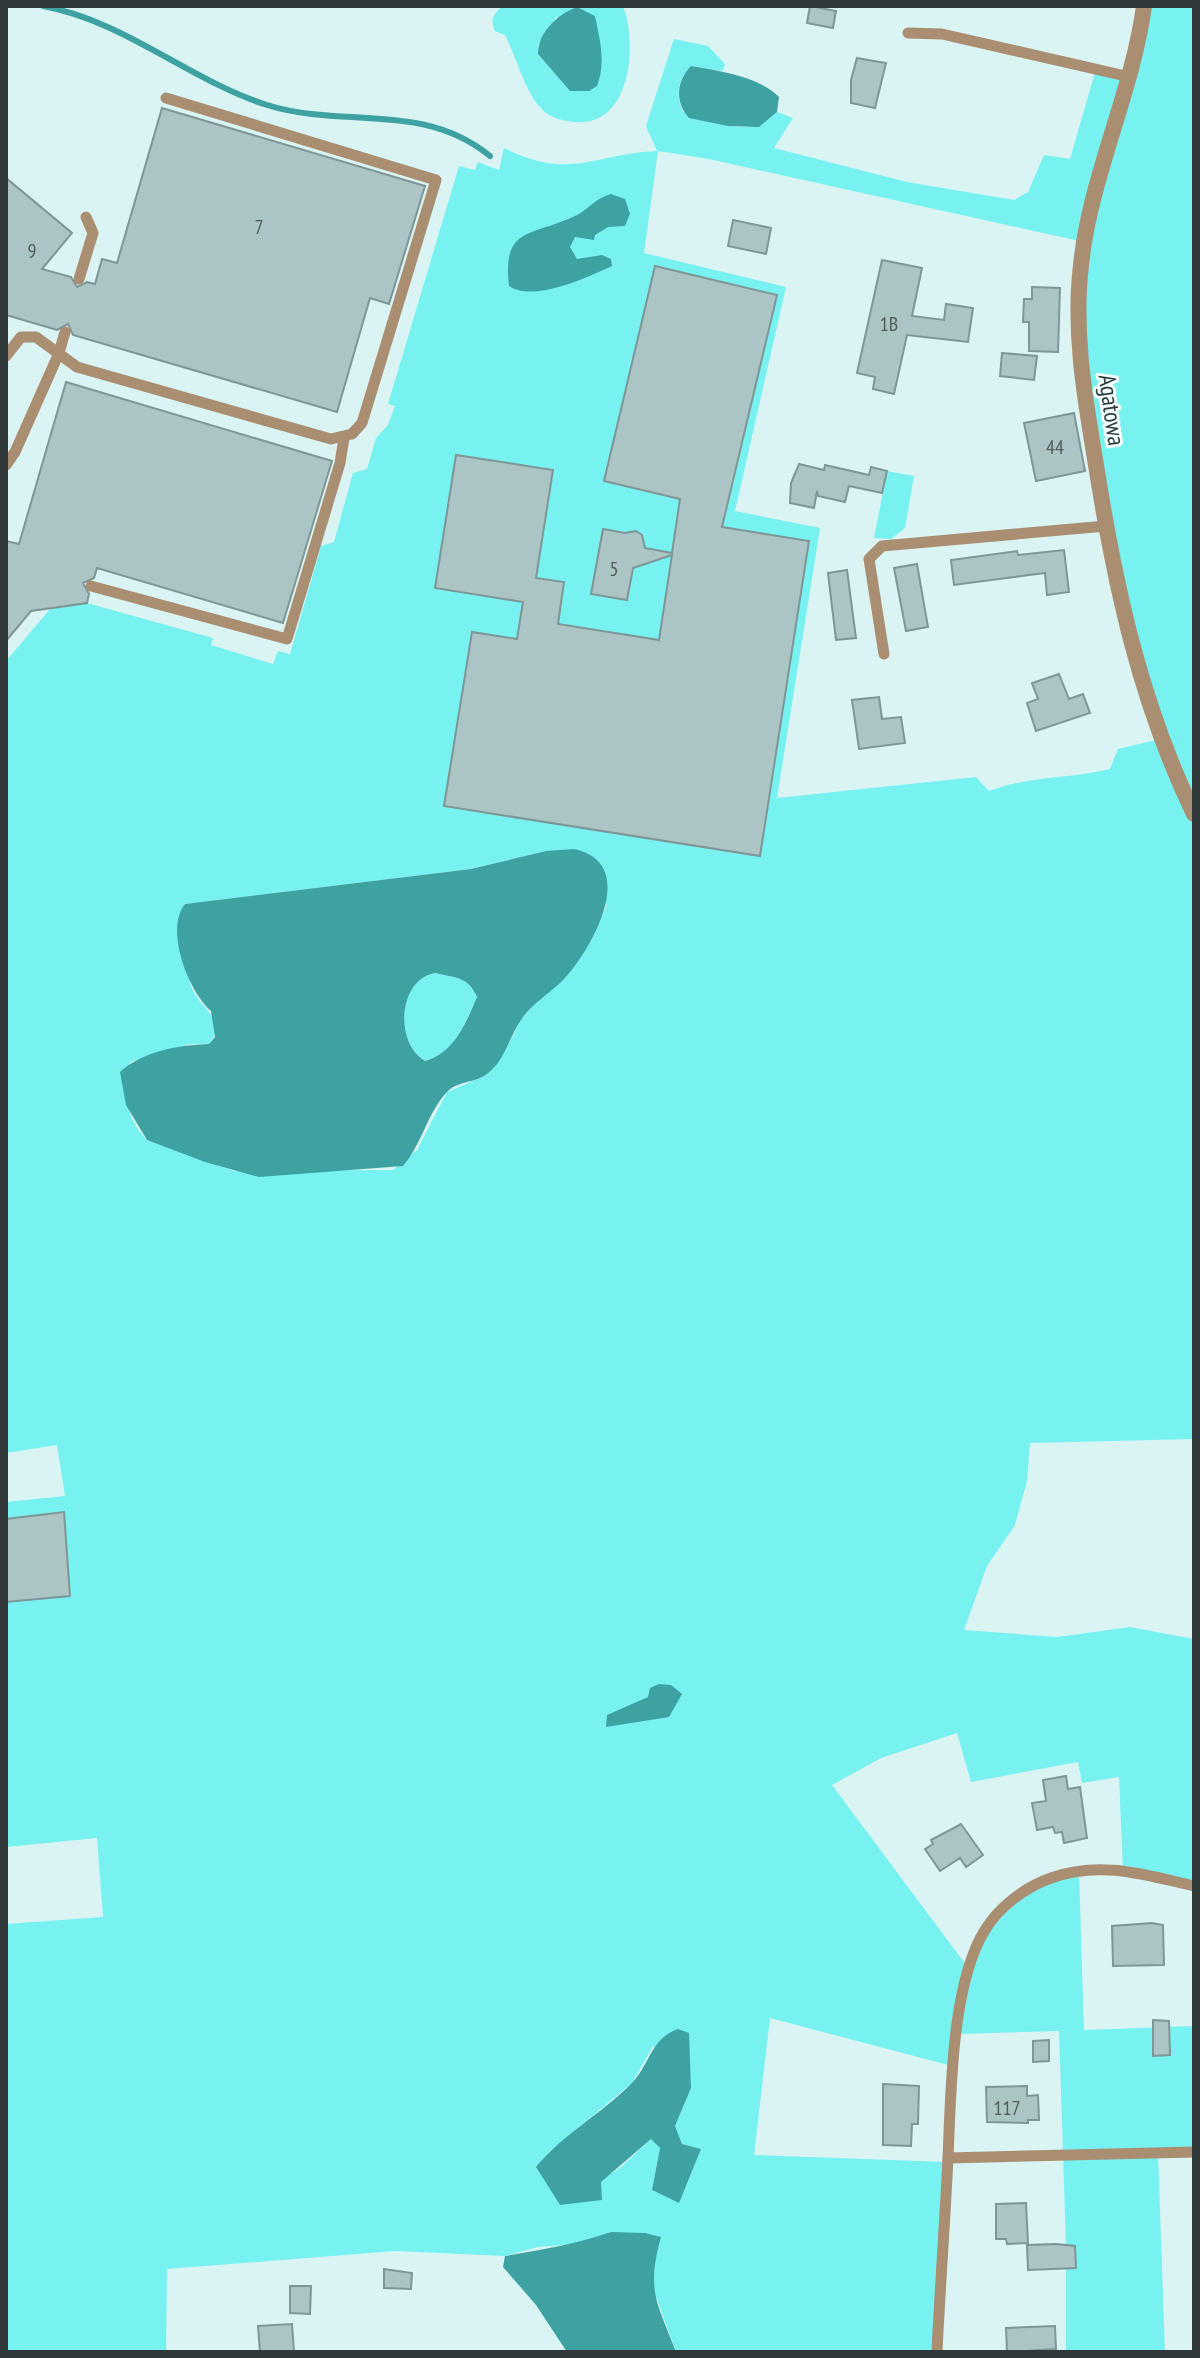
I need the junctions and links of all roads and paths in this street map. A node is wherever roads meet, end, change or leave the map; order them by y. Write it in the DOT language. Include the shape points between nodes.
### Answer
graph roads {
  1 [pos="1144,6"];
  2 [pos="908,33"];
  3 [pos="1130,77"];
  4 [pos="166,98"];
  5 [pos="86,217"];
  6 [pos="79,279"];
  7 [pos="65,332"];
  8 [pos="59,353"];
  9 [pos="6,356"];
  10 [pos="344,438"];
  11 [pos="6,465"];
  12 [pos="1106,526"];
  13 [pos="91,586"];
  14 [pos="884,654"];
  15 [pos="1194,814"];
  16 [pos="1194,1886"];
  17 [pos="1194,2152"];
  18 [pos="948,2158"];
  19 [pos="937,2352"];
  1 -- 3 [label="street, Agatowa"];
  2 -- 3 [label="lane" via="942,34"];
  3 -- 12 [label="street, Agatowa" via="1084,242 1079,290 1081,368"];
  4 -- 10 [label="lane" via="436,180 366,414 357,430"];
  5 -- 6 [label="lane" via="93,233"];
  7 -- 8 [label="lane"];
  8 -- 9 [label="lane" via="28,336"];
  8 -- 10 [label="lane" via="77,367 149,389 331,439"];
  8 -- 11 [label="lane"];
  10 -- 13 [label="lane" via="287,639"];
  12 -- 14 [label="lane" via="882,546 869,559"];
  12 -- 15 [label="street, Agatowa" via="1140,681"];
  16 -- 18 [label="lane" via="1123,1870 1084,1870 1033,1887 996,1916 976,1948 962,2004 952,2066"];
  17 -- 18 [label="lane"];
  18 -- 19 [label="lane"];
}
